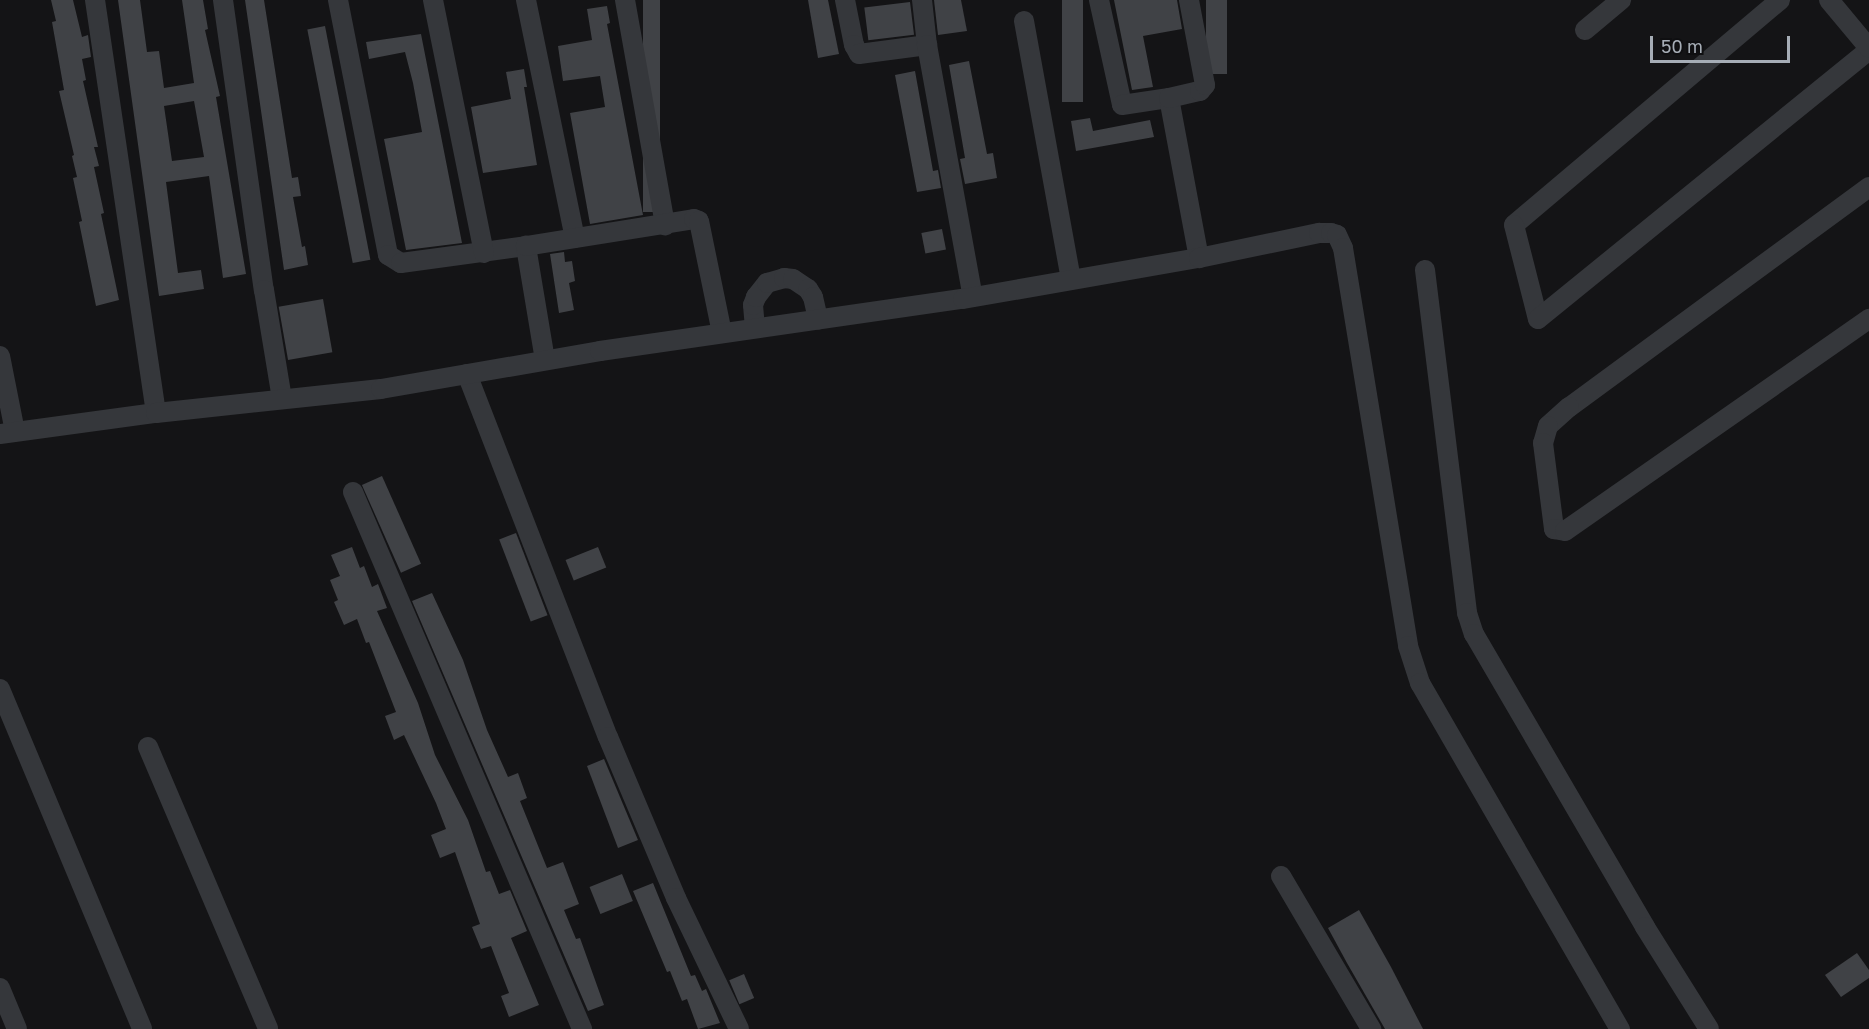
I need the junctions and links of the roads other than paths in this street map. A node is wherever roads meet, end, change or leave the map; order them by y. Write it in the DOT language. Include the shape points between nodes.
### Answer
graph roads {
  1 [pos="95,0"];
  2 [pos="223,0"];
  3 [pos="338,0"];
  4 [pos="433,0"];
  5 [pos="526,0"];
  6 [pos="625,0"];
  7 [pos="845,0"];
  8 [pos="922,0"];
  9 [pos="1099,0"];
  10 [pos="1189,0"];
  11 [pos="1621,0"];
  12 [pos="1780,0"];
  13 [pos="1830,0"];
  14 [pos="1024,21"];
  15 [pos="1585,30"];
  16 [pos="927,45"];
  17 [pos="1869,49"];
  18 [pos="1170,98"];
  19 [pos="1869,187"];
  20 [pos="665,225"];
  21 [pos="575,238"];
  22 [pos="526,246"];
  23 [pos="484,253"];
  24 [pos="1199,258"];
  25 [pos="1425,270"];
  26 [pos="1071,280"];
  27 [pos="973,297"];
  28 [pos="818,319"];
  29 [pos="1869,319"];
  30 [pos="755,328"];
  31 [pos="722,333"];
  32 [pos="0,356"];
  33 [pos="545,360"];
  34 [pos="467,374"];
  35 [pos="282,399"];
  36 [pos="156,413"];
  37 [pos="8,433"];
  38 [pos="352,492"];
  39 [pos="0,689"];
  40 [pos="148,747"];
  41 [pos="1281,876"];
  42 [pos="0,988"];
  43 [pos="17,1029"];
  44 [pos="142,1029"];
  45 [pos="268,1029"];
  46 [pos="582,1029"];
  47 [pos="739,1029"];
  48 [pos="1371,1029"];
  49 [pos="1620,1029"];
  50 [pos="1709,1029"];
  1 -- 36 [label="street"];
  2 -- 35 [label="street"];
  3 -- 23 [label="street" via="388,255 401,263"];
  4 -- 23 [label="street"];
  5 -- 21 [label="street"];
  6 -- 20 [label="street"];
  7 -- 16 [label="street" via="859,54"];
  8 -- 16 [label="street"];
  9 -- 18 [label="street" via="1122,105"];
  10 -- 18 [label="street" via="1205,85 1200,91"];
  11 -- 15 [label="street"];
  12 -- 17 [label="street" via="1514,225 1538,319"];
  13 -- 17 [label="street"];
  14 -- 26 [label="street"];
  16 -- 27 [label="street"];
  18 -- 24 [label="street"];
  19 -- 29 [label="street" via="1548,426 1543,443 1554,529 1565,531"];
  20 -- 21 [label="street"];
  20 -- 31 [label="street" via="699,221"];
  21 -- 22 [label="street"];
  22 -- 23 [label="street"];
  22 -- 33 [label="street"];
  24 -- 26 [label="street"];
  24 -- 49 [label="street" via="1319,233 1331,233 1339,239 1408,646 1420,683"];
  25 -- 50 [label="street" via="1467,613 1474,634"];
  26 -- 27 [label="street"];
  27 -- 28 [label="street"];
  28 -- 30 [label="street"];
  28 -- 30 [label="street" via="808,289 784,278 767,283 756,297"];
  30 -- 31 [label="street"];
  31 -- 33 [label="street"];
  32 -- 37 [label="street"];
  33 -- 34 [label="street"];
  34 -- 35 [label="street"];
  34 -- 47 [label="street" via="609,737 676,898"];
  35 -- 36 [label="street"];
  36 -- 37 [label="street"];
  38 -- 46 [label="street"];
  39 -- 44 [label="street"];
  40 -- 45 [label="street"];
  41 -- 48 [label="street"];
  42 -- 43 [label="street"];
}
